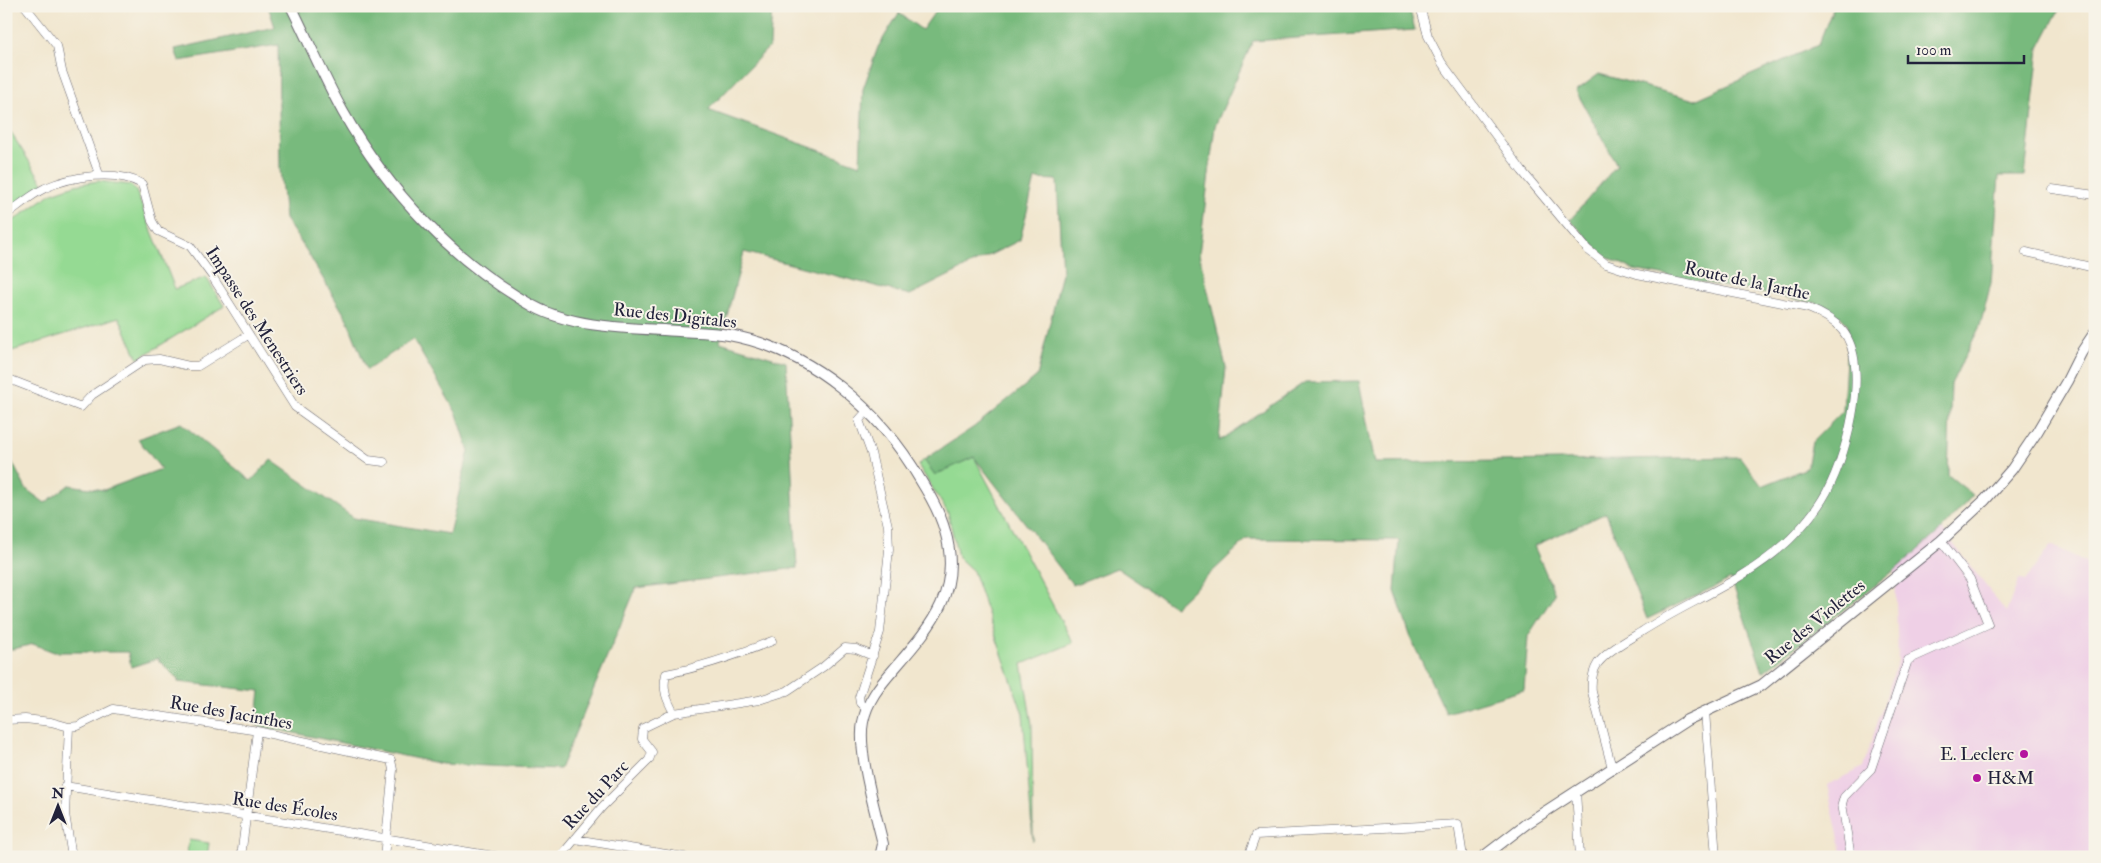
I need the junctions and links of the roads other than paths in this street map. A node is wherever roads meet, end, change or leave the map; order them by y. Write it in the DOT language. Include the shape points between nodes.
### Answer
graph roads {
  1 [pos="292,6"];
  2 [pos="1420,6"];
  3 [pos="27,9"];
  4 [pos="99,174"];
  5 [pos="2052,189"];
  6 [pos="2095,195"];
  7 [pos="6,215"];
  8 [pos="2026,252"];
  9 [pos="2095,268"];
  10 [pos="2095,332"];
  11 [pos="248,335"];
  12 [pos="6,378"];
  13 [pos="868,410"];
  14 [pos="384,462"];
  15 [pos="1942,541"];
  16 [pos="772,641"];
  17 [pos="873,656"];
  18 [pos="866,709"];
  19 [pos="1705,711"];
  20 [pos="674,713"];
  21 [pos="6,720"];
  22 [pos="69,727"];
  23 [pos="257,731"];
  24 [pos="1612,768"];
  25 [pos="65,786"];
  26 [pos="1576,792"];
  27 [pos="246,816"];
  28 [pos="386,838"];
  29 [pos="575,839"];
  30 [pos="72,857"];
  31 [pos="241,857"];
  32 [pos="384,857"];
  33 [pos="500,857"];
  34 [pos="560,857"];
  35 [pos="684,857"];
  36 [pos="880,857"];
  37 [pos="1248,857"];
  38 [pos="1463,857"];
  39 [pos="1482,857"];
  40 [pos="1580,857"];
  41 [pos="1716,857"];
  42 [pos="1851,857"];
  1 -- 13 [label="street, Rue des Digitales" via="345,115 406,202 437,235 512,293 536,308 591,323 728,335 748,340 774,349 817,372"];
  2 -- 24 [label="street, Route de la Jarthe" via="1428,36 1442,63 1522,171 1588,250 1606,264 1637,274 1808,308 1836,323 1851,346 1856,386 1853,415 1836,470 1822,500 1787,542 1745,575 1656,622 1613,650 1598,664 1591,681 1592,692"];
  3 -- 4 [label="street" via="57,46 62,71"];
  4 -- 7 [label="street" via="45,188"];
  4 -- 11 [label="street, Impasse des Menestriers" via="134,179 142,184 158,231 190,246"];
  5 -- 6 [label="street"];
  8 -- 9 [label="street"];
  10 -- 15 [label="street, Rue des Violettes" via="2012,469 1986,500"];
  11 -- 12 [label="street" via="198,366 159,359 145,360 92,395 82,407"];
  11 -- 14 [label="street, Impasse des Menestriers" via="295,408 368,460"];
  13 -- 17 [label="street" via="859,420 871,452 888,526 880,632"];
  13 -- 18 [label="street, Rue des Digitales" via="898,446 929,493 945,529 950,556 948,582 940,610 878,688"];
  15 -- 19 [label="street, Rue des Violettes" via="1762,686"];
  15 -- 42 [label="street" via="1970,579 1988,624 1908,660 1871,769 1844,797 1842,804"];
  16 -- 20 [label="street" via="724,659 666,674 663,685 665,697"];
  17 -- 18 [label="street" via="859,697"];
  17 -- 20 [label="street" via="856,648 846,648 787,691 759,700"];
  18 -- 36 [label="street, Rue des Digitales" via="862,741 883,844"];
  19 -- 24 [label="street, Rue des Violettes"];
  19 -- 41 [label="street"];
  20 -- 29 [label="street, Rue du Parc" via="643,728 642,739 652,752 649,760"];
  21 -- 22 [label="street" via="42,721"];
  22 -- 23 [label="street, Rue des Jacinthes" via="114,709"];
  22 -- 25 [label="street"];
  23 -- 27 [label="street"];
  23 -- 28 [label="street, Rue des Jacinthes" via="391,760"];
  24 -- 26 [label="street, Rue des Violettes"];
  25 -- 27 [label="street, Rue des Écoles"];
  25 -- 30 [label="street" via="65,814"];
  26 -- 39 [label="street, Rue des Violettes"];
  26 -- 40 [label="street"];
  27 -- 28 [label="street, Rue des Écoles"];
  27 -- 31 [label="street"];
  28 -- 32 [label="street"];
  28 -- 33 [label="street, Rue des Écoles"];
  29 -- 34 [label="street, Rue du Parc"];
  29 -- 35 [label="street"];
  37 -- 38 [label="street" via="1256,835 1458,824"];
}
